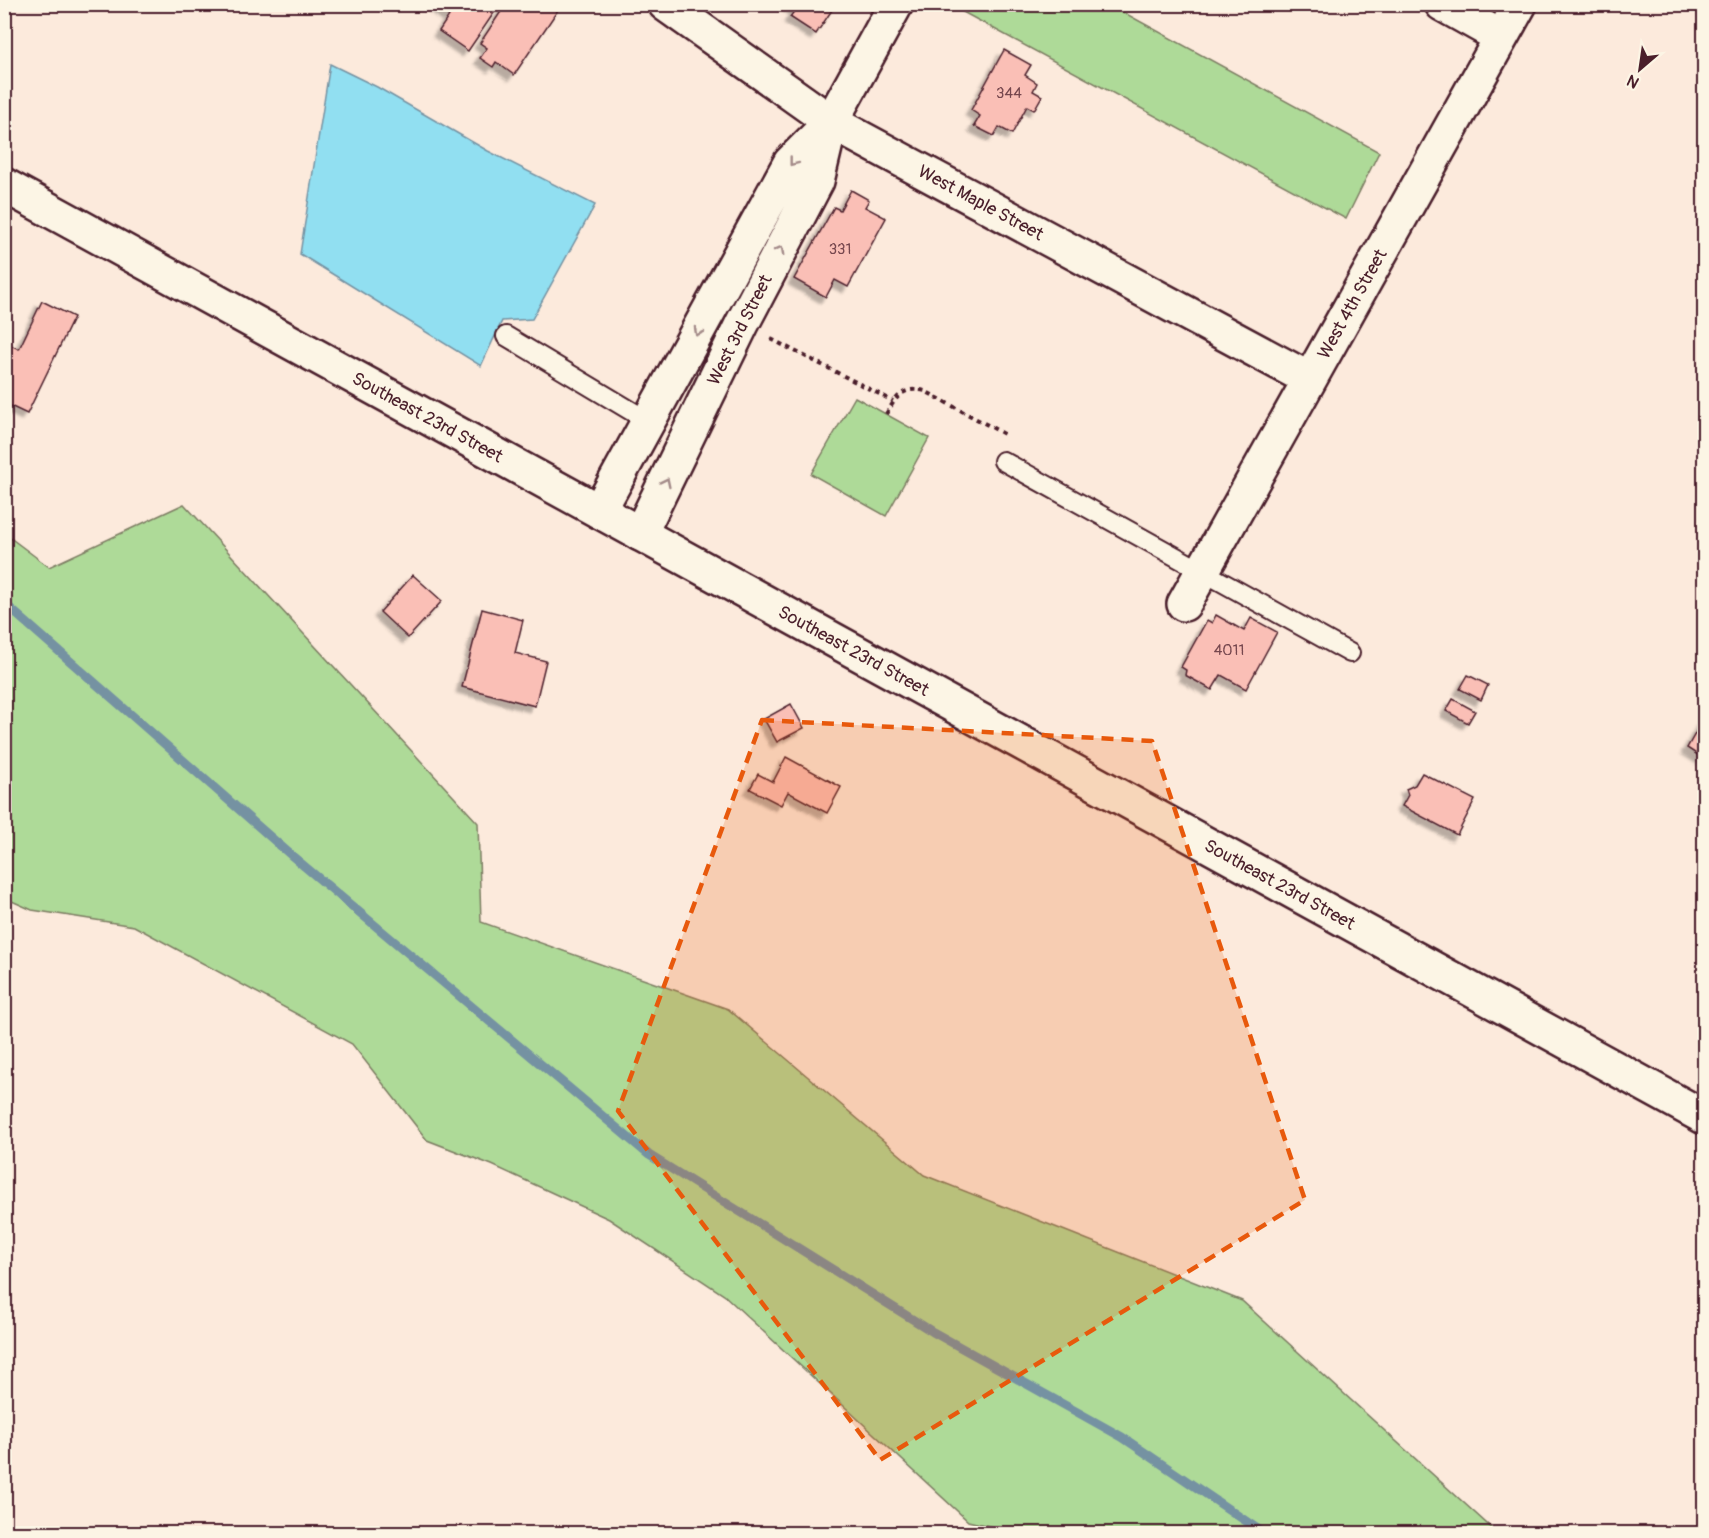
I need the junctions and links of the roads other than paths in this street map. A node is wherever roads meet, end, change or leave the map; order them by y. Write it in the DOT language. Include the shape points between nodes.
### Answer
graph roads {
  1 [pos="665,4"];
  2 [pos="896,4"];
  3 [pos="1442,4"];
  4 [pos="1520,4"];
  5 [pos="1501,37"];
  6 [pos="831,122"];
  7 [pos="4,185"];
  8 [pos="506,336"];
  9 [pos="1309,379"];
  10 [pos="648,421"];
  11 [pos="1003,461"];
  12 [pos="599,511"];
  13 [pos="640,534"];
  14 [pos="1202,571"];
  15 [pos="1184,603"];
  16 [pos="1350,653"];
  17 [pos="1704,1117"];
  1 -- 6 [label="street, West Maple Street"];
  2 -- 6 [label="street, West 3rd Street"];
  3 -- 5 [label="street"];
  4 -- 5 [label="street, West 4th Street"];
  5 -- 9 [label="street, West 4th Street"];
  6 -- 9 [label="street, West Maple Street"];
  6 -- 10 [label="street, West 3rd Street, one-way" via="790,163"];
  13 -- 6 [label="street, West 3rd Street, one-way" via="817,181"];
  7 -- 12 [label="street, Southeast 23rd Street"];
  8 -- 10 [label="lane"];
  9 -- 14 [label="street, West 4th Street"];
  10 -- 12 [label="street, West 3rd Street"];
  11 -- 14 [label="lane"];
  12 -- 13 [label="street, Southeast 23rd Street"];
  13 -- 17 [label="street, Southeast 23rd Street"];
  14 -- 15 [label="street, West 4th Street"];
  14 -- 16 [label="lane"];
}
